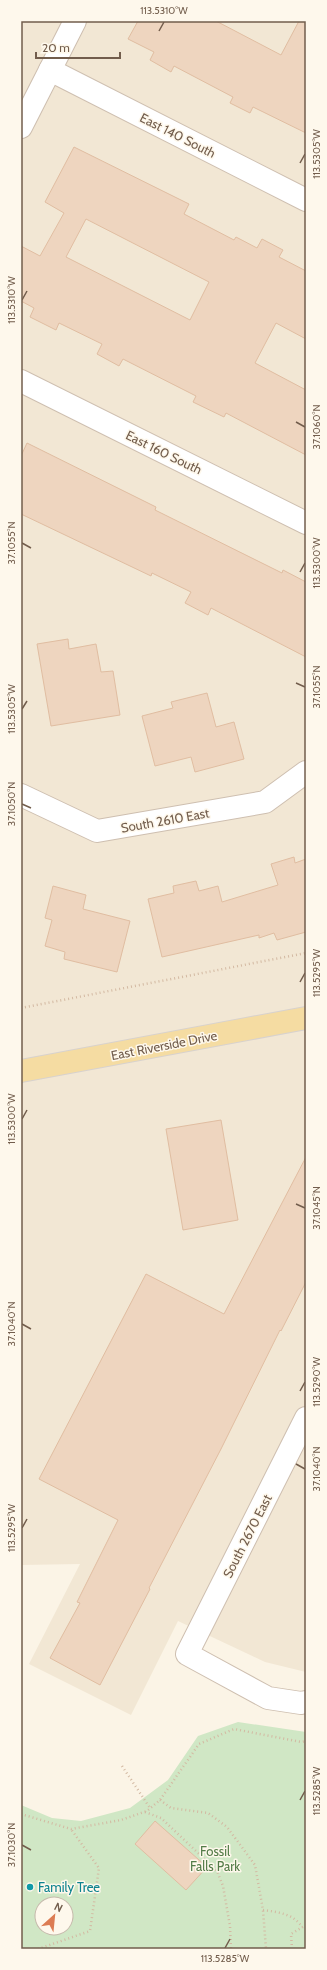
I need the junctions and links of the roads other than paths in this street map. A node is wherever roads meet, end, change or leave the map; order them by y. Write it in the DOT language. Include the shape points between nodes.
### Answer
graph roads {
  1 [pos="75,21"];
  2 [pos="50,70"];
  3 [pos="21,127"];
  4 [pos="306,200"];
  5 [pos="21,381"];
  6 [pos="306,522"];
  7 [pos="306,772"];
  8 [pos="21,795"];
  9 [pos="306,1018"];
  10 [pos="21,1071"];
  11 [pos="306,1418"];
  12 [pos="306,1702"];
  1 -- 2 [label="street"];
  2 -- 3 [label="street"];
  2 -- 4 [label="street, East 140 South"];
  5 -- 6 [label="street, East 160 South"];
  7 -- 8 [label="street, South 2610 East" via="265,802 97,832"];
  9 -- 10 [label="main road, East Riverside Drive"];
  11 -- 12 [label="street, South 2670 East" via="187,1654 268,1698"];
}
